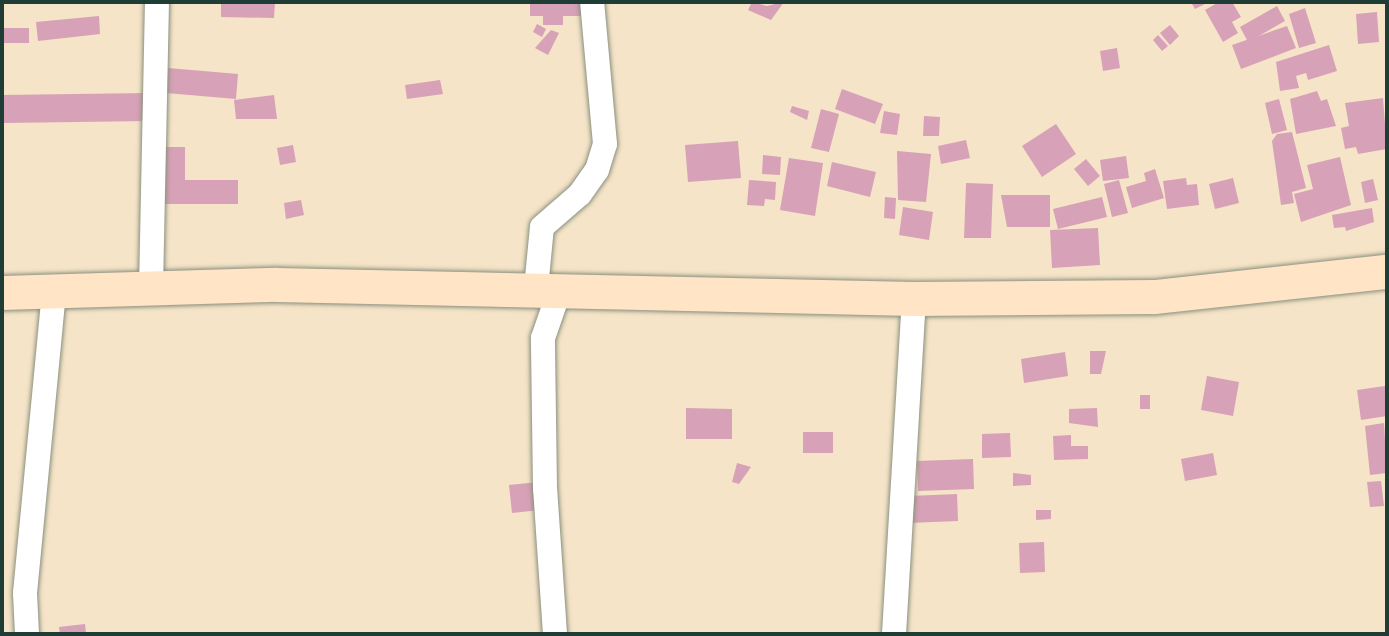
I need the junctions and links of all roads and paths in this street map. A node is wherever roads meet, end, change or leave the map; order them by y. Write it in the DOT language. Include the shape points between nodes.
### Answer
graph roads {
  1 [pos="157,2"];
  2 [pos="592,2"];
  3 [pos="1387,272"];
  4 [pos="151,288"];
  5 [pos="548,289"];
  6 [pos="54,291"];
  7 [pos="2,293"];
  8 [pos="914,299"];
  9 [pos="27,634"];
  10 [pos="555,634"];
  11 [pos="894,634"];
  1 -- 4 [label="street"];
  2 -- 5 [label="street" via="605,144 597,170 580,194 542,227"];
  3 -- 8 [label="main road" via="1155,297"];
  4 -- 5 [label="main road"];
  4 -- 6 [label="main road"];
  5 -- 8 [label="main road"];
  5 -- 10 [label="street" via="543,338 545,489"];
  6 -- 7 [label="main road"];
  6 -- 9 [label="street" via="25,593"];
  8 -- 11 [label="street" via="906,361"];
}
